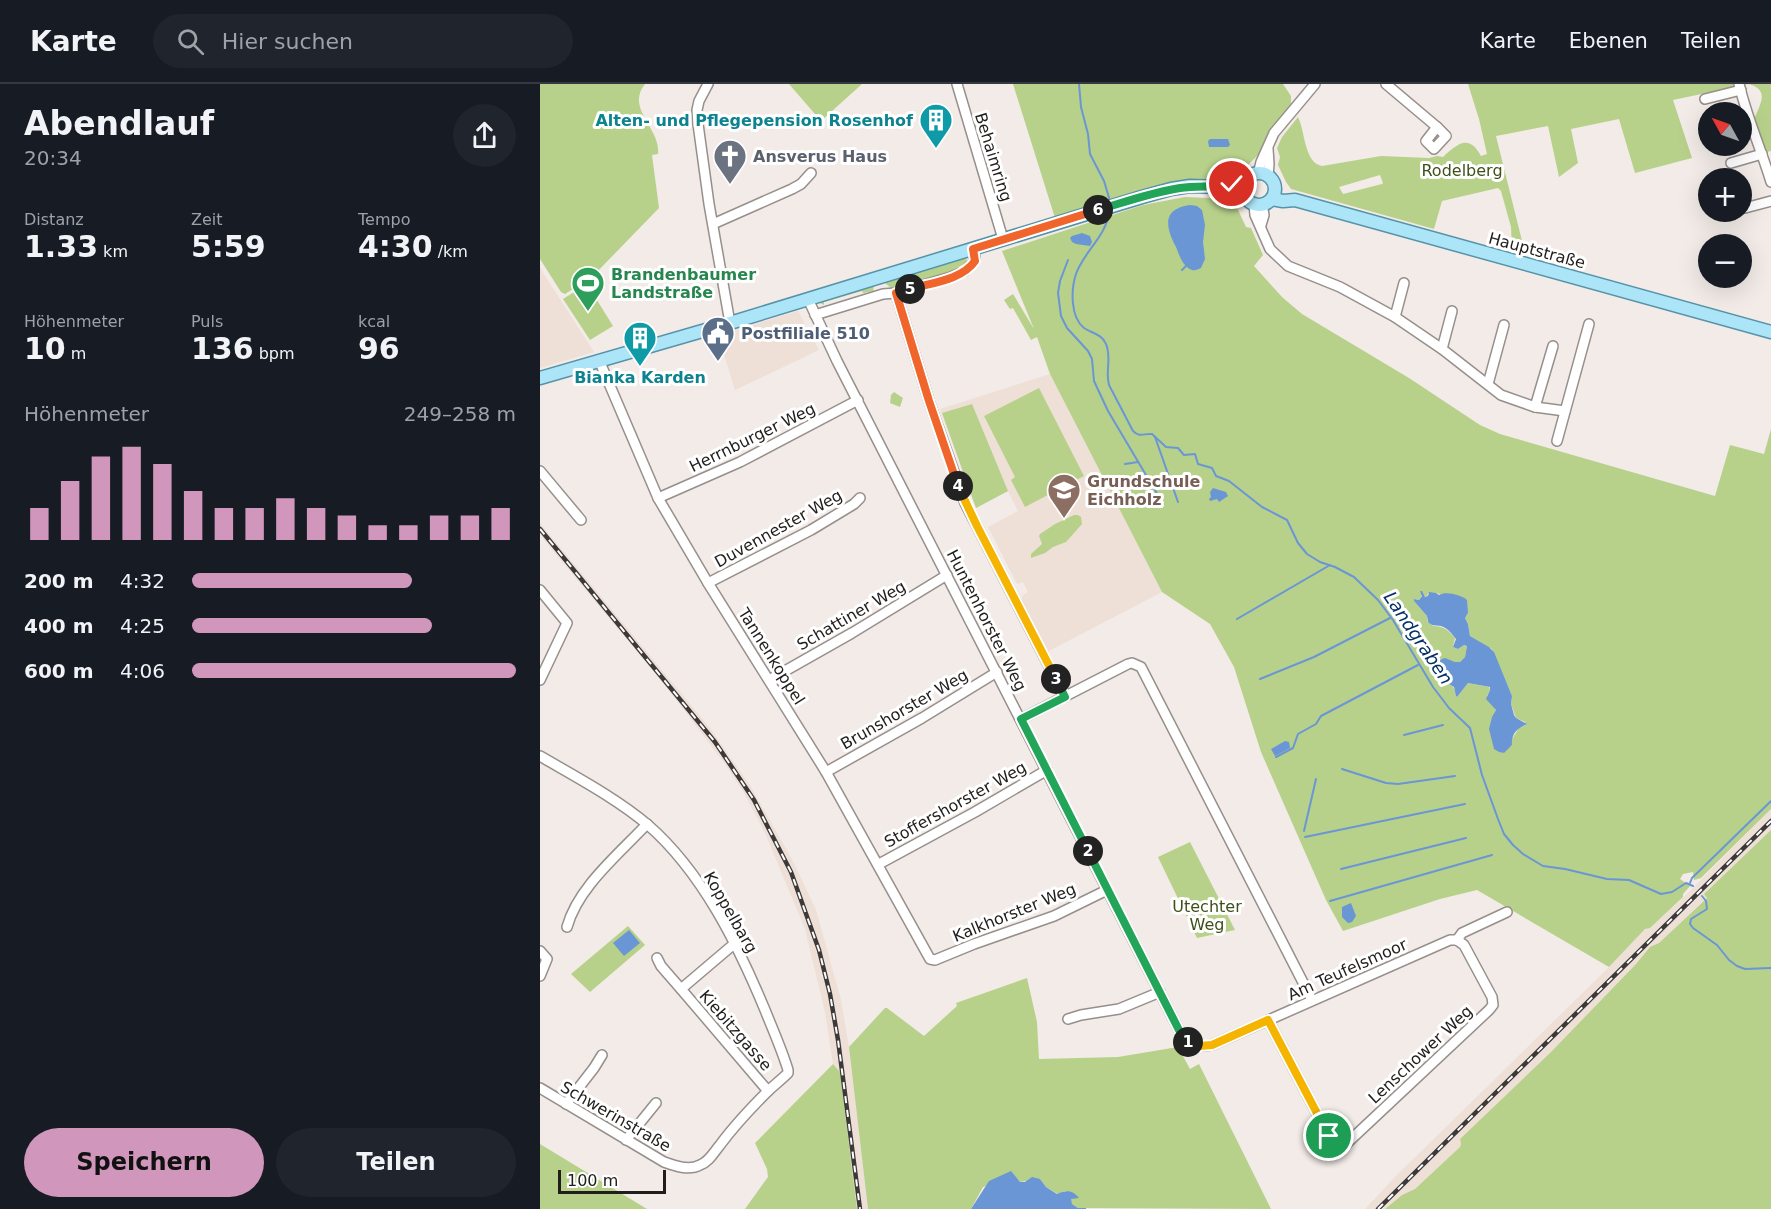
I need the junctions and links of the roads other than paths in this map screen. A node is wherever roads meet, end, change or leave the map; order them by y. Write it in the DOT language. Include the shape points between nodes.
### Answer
graph roads {
  1 [pos="708,84"];
  2 [pos="957,84"];
  3 [pos="1315,84"];
  4 [pos="1386,84"];
  5 [pos="1740,87"];
  6 [pos="1705,99"];
  7 [pos="1437,127"];
  8 [pos="1762,153"];
  9 [pos="1731,163"];
  10 [pos="811,173"];
  11 [pos="1263,175"];
  12 [pos="1771,182"];
  13 [pos="1244,188"];
  14 [pos="1266,199"];
  15 [pos="1771,201"];
  16 [pos="1752,206"];
  17 [pos="713,224"];
  18 [pos="1003,239"];
  19 [pos="973,249"];
  20 [pos="1404,283"];
  21 [pos="896,293"];
  22 [pos="808,299"];
  23 [pos="1452,311"];
  24 [pos="815,315"];
  25 [pos="1395,317"];
  26 [pos="730,323"];
  27 [pos="1589,324"];
  28 [pos="1504,325"];
  29 [pos="1771,332"];
  30 [pos="1553,346"];
  31 [pos="1442,348"];
  32 [pos="599,360"];
  33 [pos="540,378"];
  34 [pos="1488,384"];
  35 [pos="858,400"];
  36 [pos="1534,407"];
  37 [pos="1565,411"];
  38 [pos="1557,441"];
  39 [pos="540,471"];
  40 [pos="658,498"];
  41 [pos="860,498"];
  42 [pos="581,520"];
  43 [pos="947,575"];
  44 [pos="708,583"];
  45 [pos="540,590"];
  46 [pos="997,672"];
  47 [pos="541,676"];
  48 [pos="769,680"];
  49 [pos="1065,697"];
  50 [pos="1021,719"];
  51 [pos="540,756"];
  52 [pos="1047,770"];
  53 [pos="826,772"];
  54 [pos="647,824"];
  55 [pos="879,864"];
  56 [pos="1107,890"];
  57 [pos="1507,912"];
  58 [pos="567,927"];
  59 [pos="1457,940"];
  60 [pos="734,944"];
  61 [pos="540,951"];
  62 [pos="657,958"];
  63 [pos="932,961"];
  64 [pos="540,976"];
  65 [pos="681,989"];
  66 [pos="1160,992"];
  67 [pos="1312,1000"];
  68 [pos="1068,1019"];
  69 [pos="1268,1020"];
  70 [pos="1195,1046"];
  71 [pos="602,1055"];
  72 [pos="540,1088"];
  73 [pos="768,1091"];
  74 [pos="656,1102"];
  75 [pos="566,1104"];
  76 [pos="733,1128"];
  77 [pos="626,1140"];
  1 -- 17 [label="street" via="699,101 697,117"];
  2 -- 18 [label="street, Behaimring"];
  3 -- 11 [label="street" via="1274,133 1268,149 1269,164"];
  4 -- 7 [label="street"];
  5 -- 6 [label="street"];
  5 -- 8 [label="street"];
  8 -- 9 [label="street"];
  8 -- 12 [label="street"];
  10 -- 17 [label="street" via="792,189"];
  11 -- 13 [label="main road" via="1250,177"];
  11 -- 14 [label="main road, Hauptstraße" via="1273,181"];
  13 -- 14 [label="main road, Hauptstraße" via="1248,200"];
  13 -- 18 [label="main road" via="1232,184 1171,189"];
  14 -- 25 [label="street" via="1255,215 1270,249 1288,266 1340,287"];
  14 -- 29 [label="main road, Hauptstraße" via="1286,192 1294,200"];
  15 -- 16 [label="street"];
  17 -- 26 [label="street"];
  18 -- 19 [label="main road"];
  19 -- 21 [label="street" via="975,261 965,271"];
  19 -- 22 [label="main road"];
  20 -- 25 [label="street"];
  21 -- 24 [label="street"];
  21 -- 49 [label="street" via="961,494"];
  22 -- 24 [label="street, Huntenhorster Weg"];
  22 -- 26 [label="main road"];
  23 -- 31 [label="street"];
  24 -- 35 [label="street, Huntenhorster Weg"];
  25 -- 31 [label="street"];
  26 -- 32 [label="main road"];
  27 -- 37 [label="street"];
  28 -- 34 [label="street"];
  30 -- 36 [label="street"];
  31 -- 34 [label="street"];
  32 -- 33 [label="main road"];
  32 -- 40 [label="street, Tannenkoppel"];
  34 -- 36 [label="street" via="1510,399"];
  35 -- 40 [label="street, Herrnburger Weg" via="740,462"];
  35 -- 43 [label="street, Huntenhorster Weg"];
  36 -- 37 [label="street"];
  37 -- 38 [label="street"];
  39 -- 42 [label="street"];
  40 -- 44 [label="street, Tannenkoppel"];
  41 -- 44 [label="street, Duvennester Weg" via="804,534"];
  43 -- 46 [label="street, Huntenhorster Weg"];
  43 -- 48 [label="street, Schattiner Weg"];
  44 -- 48 [label="street, Tannenkoppel"];
  45 -- 47 [label="street" via="567,623"];
  46 -- 50 [label="street, Huntenhorster Weg"];
  46 -- 53 [label="street, Brunshorster Weg"];
  48 -- 53 [label="street, Tannenkoppel"];
  49 -- 50 [label="street"];
  49 -- 67 [label="street" via="1128,664 1141,667"];
  50 -- 52 [label="street, Huntenhorster Weg"];
  51 -- 54 [label="street, Koppelbarg"];
  52 -- 55 [label="street, Stoffershorster Weg"];
  52 -- 56 [label="street, Huntenhorster Weg"];
  53 -- 55 [label="street, Tannenkoppel"];
  54 -- 58 [label="street" via="593,880 570,914"];
  54 -- 60 [label="street, Koppelbarg" via="695,879"];
  55 -- 63 [label="street, Tannenkoppel"];
  56 -- 63 [label="street, Kalkhorster Weg" via="1054,916"];
  56 -- 66 [label="street, Huntenhorster Weg"];
  57 -- 59 [label="street, Am Teufelsmoor" via="1462,933"];
  59 -- 67 [label="street, Am Teufelsmoor"];
  59 -- 69 [label="street, Lenschower Weg" via="1464,945 1493,1005 1350,1141 1340,1146 1329,1136"];
  60 -- 65 [label="street, Kiebitzgasse"];
  60 -- 73 [label="street, Koppelbarg" via="788,1070"];
  61 -- 64 [label="street" via="547,959"];
  62 -- 65 [label="street, Kiebitzgasse"];
  65 -- 73 [label="street, Kiebitzgasse"];
  66 -- 68 [label="street" via="1119,1009"];
  66 -- 70 [label="street, Huntenhorster Weg" via="1184,1037"];
  67 -- 69 [label="street, Am Teufelsmoor"];
  69 -- 70 [label="street, Am Teufelsmoor" via="1212,1045"];
  71 -- 75 [label="street"];
  72 -- 75 [label="street, Schwerinstraße"];
  73 -- 76 [label="street, Koppelbarg"];
  74 -- 77 [label="street"];
  75 -- 77 [label="street, Schwerinstraße"];
  76 -- 77 [label="street, Schwerinstraße" via="709,1159 692,1168 664,1162"];
}
